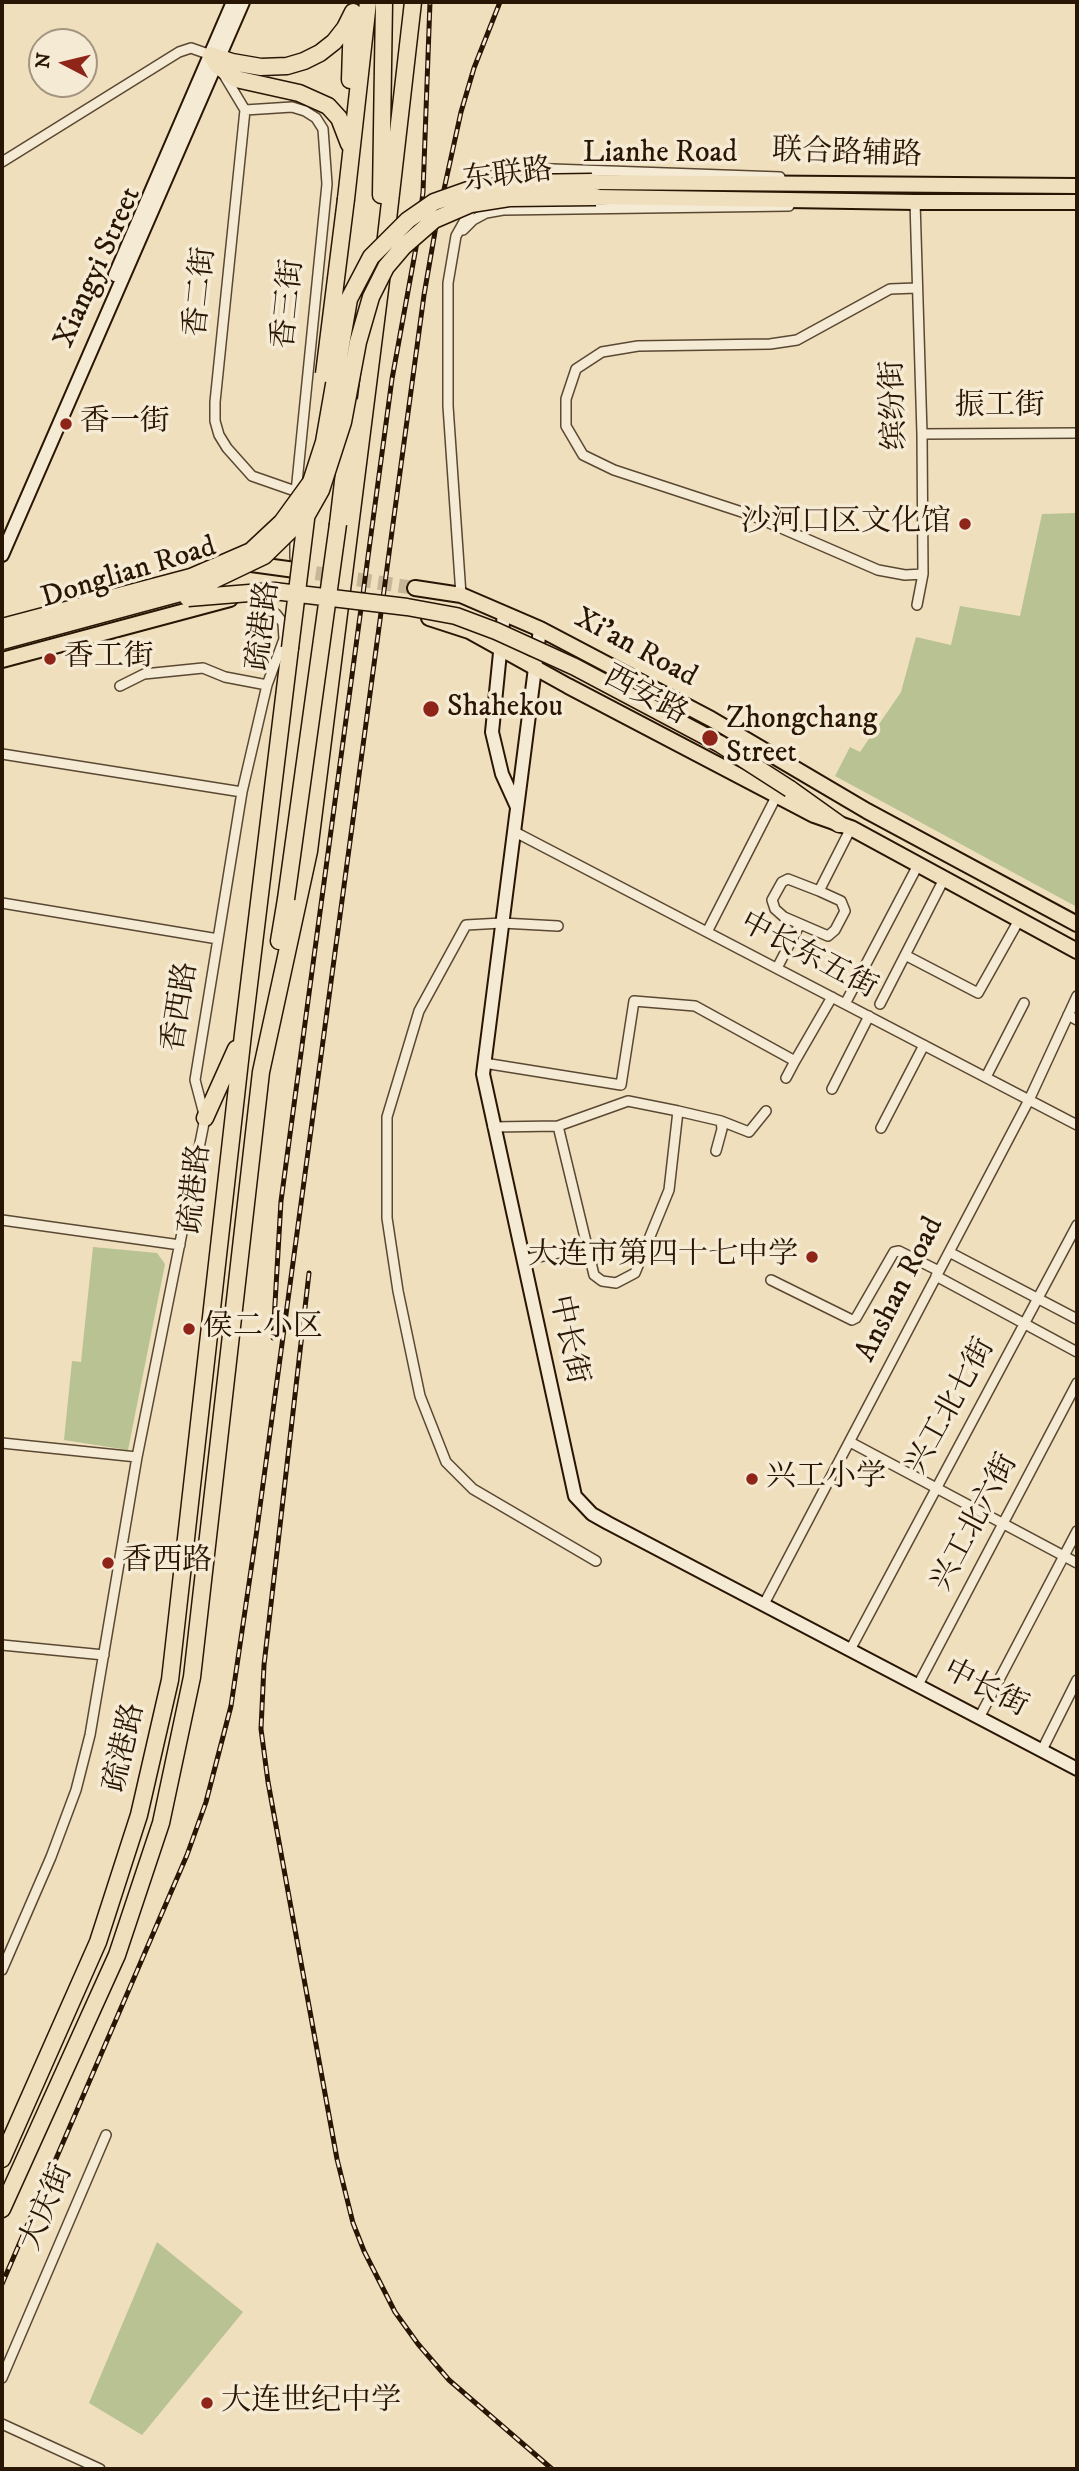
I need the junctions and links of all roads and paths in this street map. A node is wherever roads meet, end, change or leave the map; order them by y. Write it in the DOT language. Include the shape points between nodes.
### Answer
graph roads {
  1 [pos="233,2"];
  2 [pos="243,2"];
  3 [pos="368,2"];
  4 [pos="384,2"];
  5 [pos="403,2"];
  6 [pos="413,2"];
  7 [pos="353,7"];
  8 [pos="216,60"];
  9 [pos="245,110"];
  10 [pos="399,110"];
  11 [pos="351,153"];
  12 [pos="2,162"];
  13 [pos="540,169"];
  14 [pos="942,184"];
  15 [pos="1077,186"];
  16 [pos="594,190"];
  17 [pos="911,202"];
  18 [pos="1077,202"];
  19 [pos="542,210"];
  20 [pos="456,236"];
  21 [pos="916,288"];
  22 [pos="380,289"];
  23 [pos="362,326"];
  24 [pos="1077,433"];
  25 [pos="922,434"];
  26 [pos="295,491"];
  27 [pos="2,535"];
  28 [pos="2,555"];
  29 [pos="295,570"];
  30 [pos="923,574"];
  31 [pos="415,588"];
  32 [pos="461,595"];
  33 [pos="247,596"];
  34 [pos="288,599"];
  35 [pos="154,602"];
  36 [pos="916,605"];
  37 [pos="504,613"];
  38 [pos="409,614"];
  39 [pos="2,619"];
  40 [pos="2,627"];
  41 [pos="540,629"];
  42 [pos="483,640"];
  43 [pos="2,641"];
  44 [pos="500,650"];
  45 [pos="2,660"];
  46 [pos="535,668"];
  47 [pos="499,669"];
  48 [pos="267,685"];
  49 [pos="120,686"];
  50 [pos="2,754"];
  51 [pos="242,792"];
  52 [pos="783,792"];
  53 [pos="517,807"];
  54 [pos="845,826"];
  55 [pos="515,832"];
  56 [pos="918,865"];
  57 [pos="944,879"];
  58 [pos="820,891"];
  59 [pos="2,903"];
  60 [pos="1019,920"];
  61 [pos="502,923"];
  62 [pos="800,924"];
  63 [pos="1077,924"];
  64 [pos="558,926"];
  65 [pos="707,932"];
  66 [pos="218,939"];
  67 [pos="1077,951"];
  68 [pos="905,955"];
  69 [pos="777,968"];
  70 [pos="1077,996"];
  71 [pos="832,997"];
  72 [pos="1024,1003"];
  73 [pos="845,1004"];
  74 [pos="880,1004"];
  75 [pos="1068,1015"];
  76 [pos="869,1016"];
  77 [pos="1077,1020"];
  78 [pos="243,1034"];
  79 [pos="924,1045"];
  80 [pos="795,1061"];
  81 [pos="484,1063"];
  82 [pos="261,1072"];
  83 [pos="986,1077"];
  84 [pos="786,1079"];
  85 [pos="832,1088"];
  86 [pos="1028,1100"];
  87 [pos="678,1111"];
  88 [pos="766,1111"];
  89 [pos="205,1118"];
  90 [pos="721,1121"];
  91 [pos="1077,1125"];
  92 [pos="558,1126"];
  93 [pos="493,1127"];
  94 [pos="881,1128"];
  95 [pos="716,1151"];
  96 [pos="2,1220"];
  97 [pos="1077,1225"];
  98 [pos="180,1245"];
  99 [pos="588,1247"];
  100 [pos="949,1252"];
  101 [pos="523,1260"];
  102 [pos="938,1274"];
  103 [pos="771,1280"];
  104 [pos="1039,1299"];
  105 [pos="1077,1319"];
  106 [pos="1026,1324"];
  107 [pos="1077,1352"];
  108 [pos="1077,1383"];
  109 [pos="850,1442"];
  110 [pos="2,1443"];
  111 [pos="136,1457"];
  112 [pos="935,1488"];
  113 [pos="1003,1523"];
  114 [pos="1077,1531"];
  115 [pos="1064,1556"];
  116 [pos="596,1561"];
  117 [pos="1077,1563"];
  118 [pos="764,1604"];
  119 [pos="2,1645"];
  120 [pos="850,1650"];
  121 [pos="104,1655"];
  122 [pos="1077,1680"];
  123 [pos="918,1685"];
  124 [pos="979,1718"];
  125 [pos="1042,1749"];
  126 [pos="1077,1769"];
  127 [pos="2,1970"];
  128 [pos="106,2135"];
  129 [pos="2,2159"];
  130 [pos="2,2209"];
  131 [pos="2,2378"];
  132 [pos="2,2424"];
  133 [pos="100,2469"];
  1 -- 8 [label="street, Xiangyi Street"];
  2 -- 8 [label="street, Xiangyi Street"];
  3 -- 11 [label="highway"];
  4 -- 22 [label="highway"];
  5 -- 10 [label="highway"];
  6 -- 10 [label="highway"];
  7 -- 8 [label="highway" via="334,42 304,61 261,67"];
  7 -- 11 [label="highway"];
  8 -- 9 [label="street"];
  8 -- 11 [label="highway" via="236,79 299,93 328,106 347,134"];
  8 -- 12 [label="street" via="191,48 179,52"];
  8 -- 27 [label="street, Xiangyi Street"];
  8 -- 28 [label="street, Xiangyi Street"];
  9 -- 26 [label="street, 香二街" via="215,421 227,448 253,475"];
  9 -- 26 [label="street, 香三街" via="292,107 316,118 323,129 327,184"];
  10 -- 22 [label="highway"];
  11 -- 78 [label="highway, 疏港路, bridge"];
  13 -- 14 [label="street, 联合路辅路"];
  13 -- 19 [label="street" via="532,177 531,192"];
  13 -- 20 [label="street, 联合路辅路" via="495,174"];
  14 -- 15 [label="main road, Lianhe Road"];
  14 -- 16 [label="main road, Lianhe Road"];
  16 -- 17 [label="main road, Lianhe Road"];
  16 -- 23 [label="highway, 东联路, bridge" via="471,204 434,220 386,267"];
  16 -- 40 [label="highway, Lianhe Road, bridge" via="523,183 468,190 434,202 408,220 372,257 349,299 324,442 311,481 282,522 251,551 191,577"];
  17 -- 18 [label="main road, Lianhe Road"];
  17 -- 19 [label="street, 联合路辅路"];
  17 -- 21 [label="street, 缤纷街"];
  19 -- 20 [label="street, 联合路辅路" via="486,213"];
  20 -- 32 [label="street" via="448,283 448,406"];
  21 -- 25 [label="street, 缤纷街"];
  21 -- 30 [label="street" via="890,289 797,340 638,346 602,352 576,369 566,399 566,426 583,455 614,470 751,515 878,570"];
  22 -- 82 [label="highway" via="309,851"];
  23 -- 35 [label="highway, Donglian Road, bridge" via="343,422 321,490 308,513 264,556 204,586"];
  23 -- 82 [label="highway, bridge"];
  24 -- 25 [label="street, 振工街"];
  25 -- 30 [label="street, 缤纷街"];
  26 -- 29 [label="street, 香三街"];
  29 -- 39 [label="main road" via="243,563 207,568"];
  30 -- 36 [label="street, 缤纷街"];
  31 -- 32 [label="main road, Xi'an Road"];
  32 -- 37 [label="main road, Xi'an Road"];
  33 -- 34 [label="main road"];
  33 -- 45 [label="main road"];
  33 -- 48 [label="street, 香西路" via="268,607 283,623 284,639"];
  35 -- 43 [label="highway, Donglian Road, bridge"];
  35 -- 52 [label="highway, bridge" via="274,591 456,616 575,667 720,744"];
  37 -- 41 [label="main road, Xi'an Road"];
  37 -- 44 [label="street"];
  38 -- 42 [label="main road, 西安路" via="450,623"];
  41 -- 46 [label="street, 中长街"];
  41 -- 63 [label="main road, Xi'an Road"];
  42 -- 44 [label="main road, 西安路"];
  42 -- 47 [label="street"];
  44 -- 46 [label="main road, 西安路"];
  44 -- 47 [label="street"];
  46 -- 52 [label="main road, 西安路"];
  46 -- 53 [label="street, 中长街"];
  47 -- 53 [label="street" via="492,733 502,774"];
  48 -- 49 [label="street" via="203,668 144,674"];
  48 -- 51 [label="street, 香西路"];
  50 -- 51 [label="street"];
  51 -- 66 [label="street, 香西路"];
  52 -- 54 [label="highway"];
  52 -- 65 [label="street"];
  53 -- 55 [label="street, 中长街"];
  54 -- 56 [label="main road"];
  54 -- 58 [label="street"];
  55 -- 61 [label="street, 中长街"];
  55 -- 65 [label="street, 中长东五街"];
  56 -- 57 [label="main road"];
  56 -- 73 [label="street"];
  57 -- 60 [label="main road"];
  57 -- 68 [label="street"];
  58 -- 62 [label="street" via="841,901 845,911 835,930 828,936"];
  58 -- 62 [label="street" via="799,881 782,882 772,900 775,909"];
  59 -- 66 [label="street"];
  60 -- 67 [label="main road"];
  60 -- 68 [label="street" via="978,993"];
  61 -- 64 [label="street"];
  61 -- 81 [label="street, 中长街"];
  61 -- 116 [label="street" via="466,925 419,1011 387,1117 387,1218 420,1396 446,1462 472,1489"];
  62 -- 69 [label="street"];
  65 -- 69 [label="street, 中长东五街"];
  66 -- 89 [label="street, 香西路" via="195,1080"];
  68 -- 74 [label="street"];
  69 -- 71 [label="street, 中长东五街"];
  70 -- 75 [label="street, Anshan Road"];
  71 -- 73 [label="street, 中长东五街"];
  71 -- 80 [label="street"];
  72 -- 83 [label="street"];
  73 -- 76 [label="street, 中长东五街"];
  75 -- 77 [label="street"];
  75 -- 86 [label="street, Anshan Road"];
  76 -- 79 [label="street, 中长东五街"];
  76 -- 85 [label="street"];
  78 -- 89 [label="highway"];
  78 -- 129 [label="highway, 疏港路" via="170,1680 139,1815 98,1942"];
  79 -- 83 [label="street, 中长东五街"];
  79 -- 94 [label="street"];
  80 -- 81 [label="street" via="695,1006 634,1001 621,1086"];
  80 -- 84 [label="street"];
  81 -- 93 [label="street, 中长街"];
  82 -- 130 [label="highway" via="192,1677 160,1823 117,1955"];
  83 -- 86 [label="street, 中长东五街"];
  86 -- 91 [label="street, 中长东五街"];
  86 -- 100 [label="street, Anshan Road"];
  87 -- 90 [label="street"];
  87 -- 92 [label="street" via="628,1101"];
  87 -- 99 [label="street" via="669,1190 635,1273 616,1283 602,1281 594,1275"];
  88 -- 90 [label="street" via="749,1132"];
  89 -- 98 [label="street, 香西路"];
  90 -- 95 [label="street"];
  92 -- 93 [label="street"];
  92 -- 99 [label="street"];
  93 -- 101 [label="street, 中长街"];
  96 -- 98 [label="street"];
  97 -- 104 [label="street, 兴工北七街"];
  98 -- 111 [label="street, 香西路"];
  99 -- 101 [label="street"];
  100 -- 102 [label="street, Anshan Road"];
  100 -- 104 [label="street"];
  101 -- 118 [label="street, 中长街" via="575,1496 592,1514"];
  102 -- 103 [label="street" via="894,1252 852,1320"];
  102 -- 106 [label="street"];
  102 -- 109 [label="street, Anshan Road"];
  104 -- 105 [label="street"];
  104 -- 106 [label="street, 兴工北七街"];
  106 -- 107 [label="street"];
  106 -- 112 [label="street, 兴工北七街"];
  108 -- 113 [label="street, 兴工北六街"];
  109 -- 112 [label="street"];
  109 -- 118 [label="street, Anshan Road"];
  110 -- 111 [label="street"];
  111 -- 121 [label="street, 香西路"];
  112 -- 113 [label="street"];
  112 -- 120 [label="street, 兴工北七街"];
  113 -- 115 [label="street"];
  113 -- 123 [label="street, 兴工北六街"];
  114 -- 115 [label="street"];
  115 -- 117 [label="street"];
  115 -- 124 [label="street"];
  118 -- 120 [label="street, 中长街"];
  119 -- 121 [label="street"];
  120 -- 123 [label="street, 中长街"];
  121 -- 127 [label="street, 香西路" via="76,1790"];
  122 -- 125 [label="street"];
  123 -- 124 [label="street, 中长街"];
  124 -- 125 [label="street, 中长街"];
  125 -- 126 [label="street, 中长街"];
  128 -- 131 [label="street, 大庆街"];
  132 -- 133 [label="street"];
}
